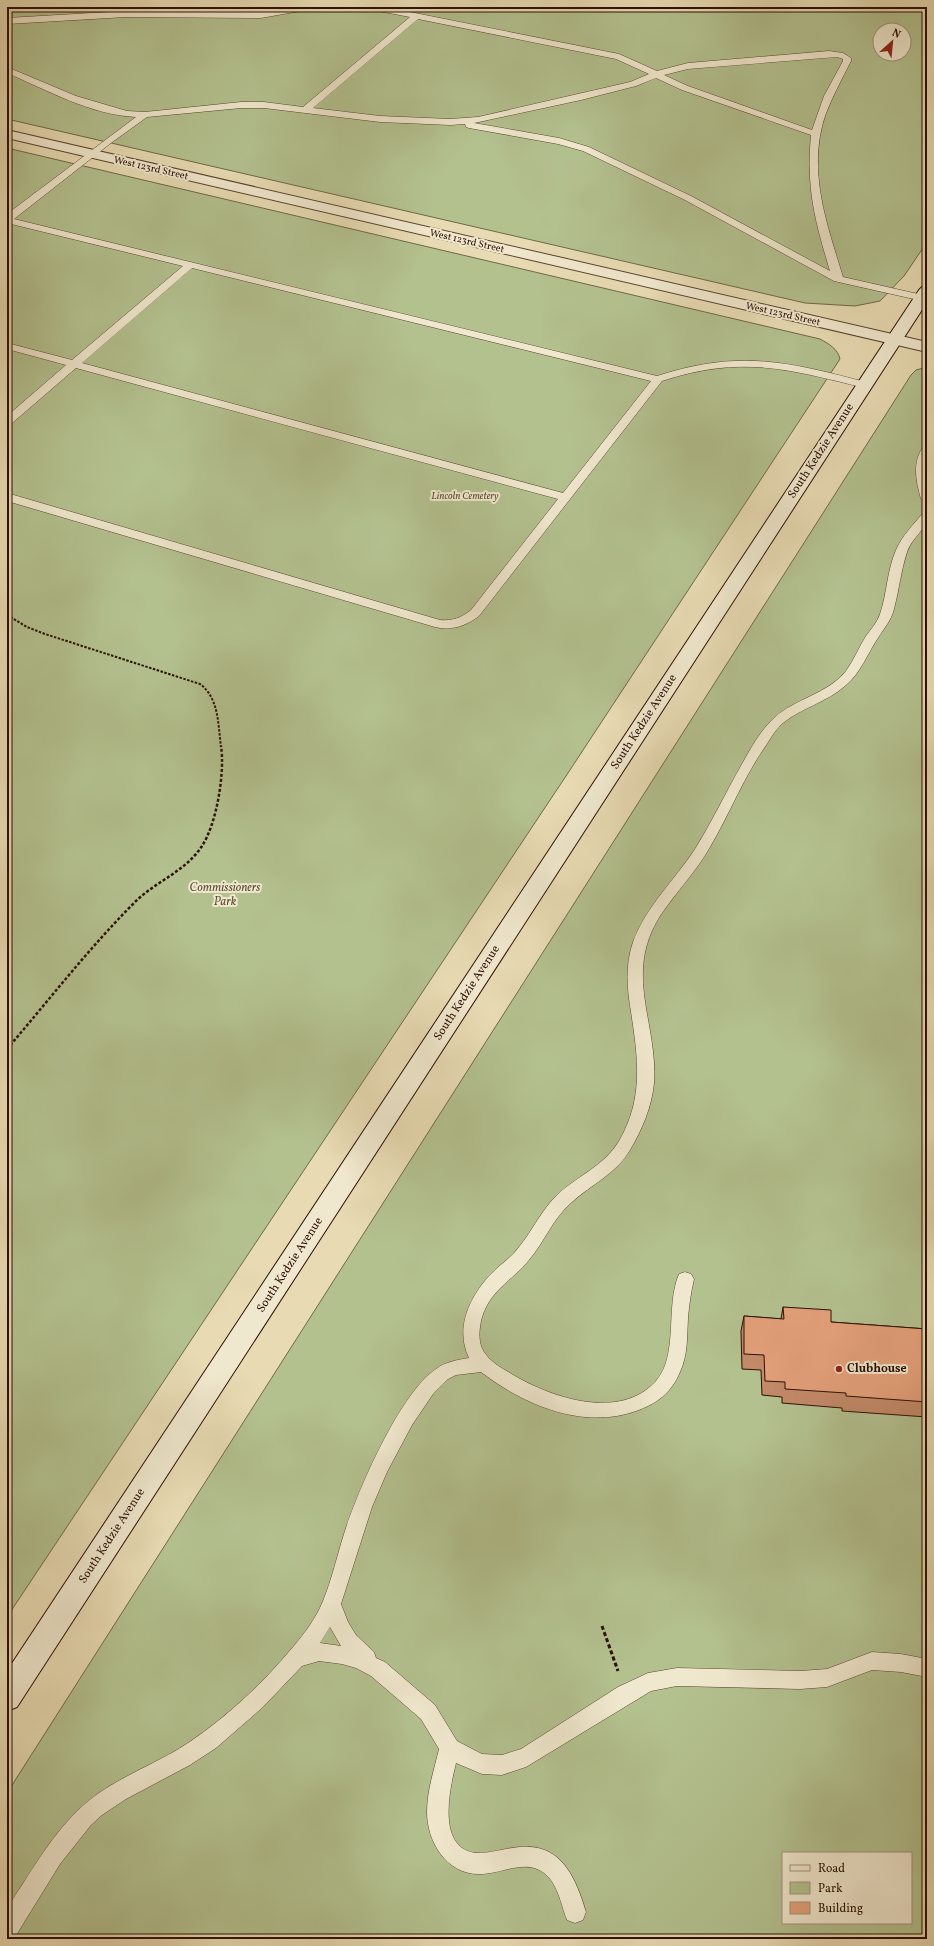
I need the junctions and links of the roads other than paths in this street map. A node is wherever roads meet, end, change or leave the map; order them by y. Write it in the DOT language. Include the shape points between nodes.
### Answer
graph roads {
  1 [pos="306,7"];
  2 [pos="373,7"];
  3 [pos="416,16"];
  4 [pos="7,22"];
  5 [pos="7,70"];
  6 [pos="656,76"];
  7 [pos="306,109"];
  8 [pos="145,116"];
  9 [pos="450,122"];
  10 [pos="7,134"];
  11 [pos="816,134"];
  12 [pos="92,154"];
  13 [pos="7,220"];
  14 [pos="190,265"];
  15 [pos="838,278"];
  16 [pos="925,295"];
  17 [pos="894,340"];
  18 [pos="7,346"];
  19 [pos="927,347"];
  20 [pos="75,364"];
  21 [pos="658,379"];
  22 [pos="865,385"];
  23 [pos="7,422"];
  24 [pos="927,449"];
  25 [pos="7,497"];
  26 [pos="566,497"];
  27 [pos="927,499"];
  28 [pos="927,516"];
  29 [pos="685,1279"];
  30 [pos="482,1364"];
  31 [pos="332,1605"];
  32 [pos="297,1658"];
  33 [pos="927,1668"];
  34 [pos="378,1669"];
  35 [pos="7,1697"];
  36 [pos="450,1748"];
  37 [pos="575,1912"];
  38 [pos="7,1929"];
  1 -- 4 [label="lane" via="261,15 126,14"];
  2 -- 3 [label="lane"];
  3 -- 6 [label="lane" via="607,53"];
  3 -- 7 [label="lane"];
  5 -- 8 [label="lane" via="102,108"];
  6 -- 9 [label="lane" via="633,84 506,114"];
  6 -- 11 [label="lane"];
  6 -- 11 [label="lane" via="668,70 710,63 828,54 844,56 847,61 833,87"];
  7 -- 8 [label="lane" via="264,105"];
  7 -- 9 [label="lane" via="380,119"];
  8 -- 12 [label="lane"];
  9 -- 15 [label="lane" via="532,136 586,149 688,198"];
  10 -- 12 [label="main road, West 123rd Street"];
  11 -- 15 [label="lane" via="815,185 819,216"];
  12 -- 13 [label="lane"];
  12 -- 17 [label="main road, West 123rd Street"];
  13 -- 14 [label="lane"];
  14 -- 20 [label="lane"];
  14 -- 21 [label="lane"];
  15 -- 16 [label="lane"];
  16 -- 17 [label="main road, South Kedzie Avenue"];
  17 -- 19 [label="main road, West 123rd Street"];
  17 -- 22 [label="main road, South Kedzie Avenue"];
  18 -- 20 [label="lane"];
  20 -- 23 [label="lane"];
  20 -- 26 [label="lane"];
  21 -- 22 [label="lane" via="691,369 759,363 780,365"];
  21 -- 26 [label="lane"];
  22 -- 35 [label="main road, South Kedzie Avenue"];
  24 -- 27 [label="lane" via="922,456 922,481"];
  25 -- 26 [label="lane" via="431,622 449,625 463,622 475,613"];
  28 -- 30 [label="lane" via="907,540 901,552 883,622 850,676 838,686 780,720 768,733 760,743 700,853 667,894 649,922 636,958 635,979 646,1081 643,1099 629,1138 618,1157 604,1170 555,1206 524,1255 498,1277 485,1294 476,1312 471,1339"];
  29 -- 30 [label="lane" via="675,1363 659,1390 641,1401 594,1411 576,1409 552,1402 506,1380"];
  30 -- 31 [label="lane" via="454,1368 443,1373 431,1382 415,1405 376,1474 358,1520"];
  31 -- 32 [label="lane"];
  31 -- 34 [label="lane" via="338,1625 352,1647"];
  32 -- 34 [label="lane" via="319,1652 342,1655"];
  32 -- 38 [label="lane" via="246,1711 216,1736 183,1758 104,1802 84,1817 63,1844"];
  33 -- 36 [label="lane" via="872,1660 827,1678 800,1680 677,1677 648,1682 526,1757 502,1765 482,1764"];
  34 -- 36 [label="lane" via="428,1712"];
  36 -- 37 [label="lane" via="439,1791 437,1820 444,1843 458,1859 478,1864 523,1857 542,1859 556,1869 568,1889"];
}
